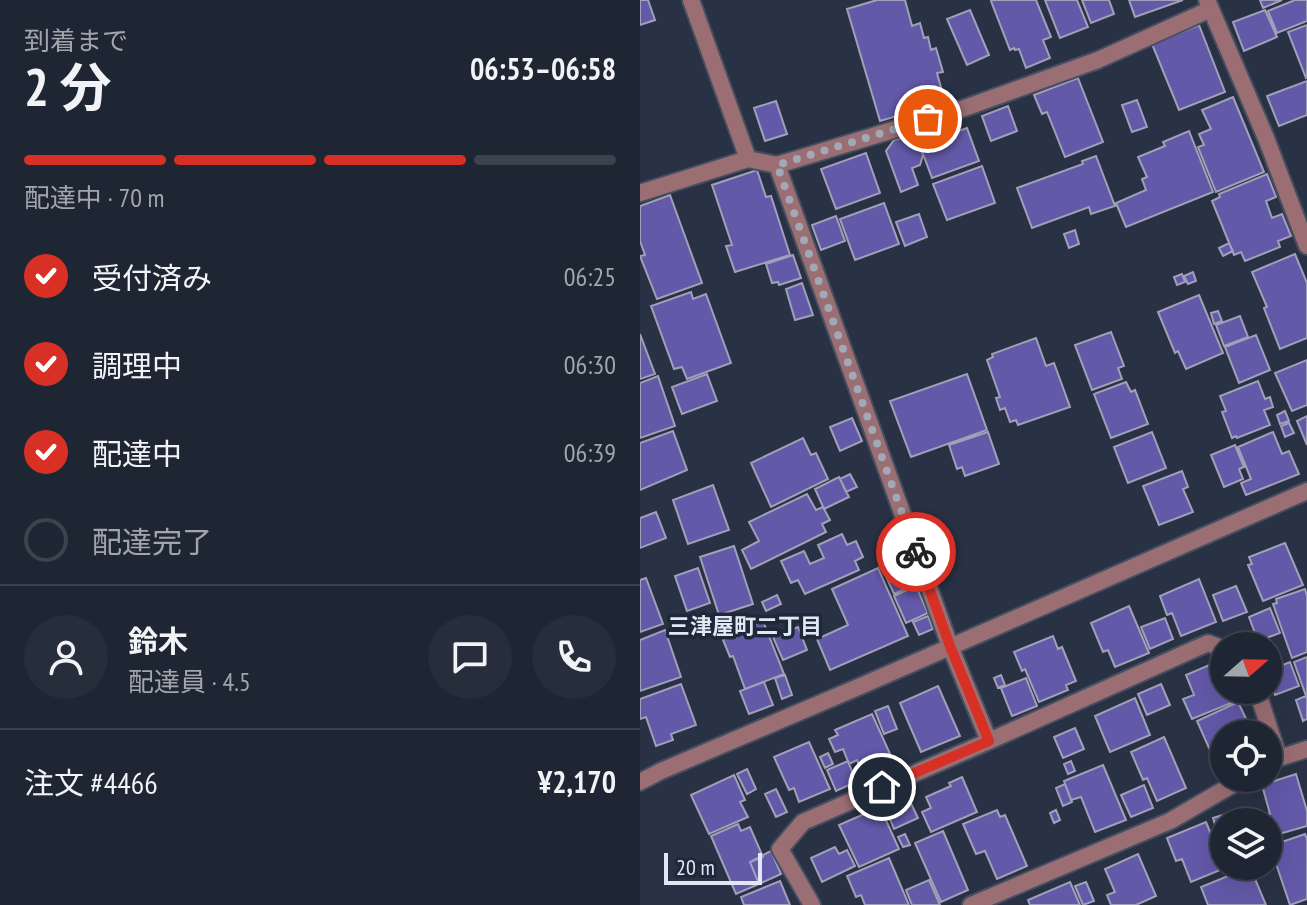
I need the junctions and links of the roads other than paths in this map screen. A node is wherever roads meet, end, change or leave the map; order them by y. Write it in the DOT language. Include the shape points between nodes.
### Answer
graph roads {
  1 [pos="691,0"];
  2 [pos="1209,5"];
  3 [pos="748,159"];
  4 [pos="777,165"];
  5 [pos="640,193"];
  6 [pos="1307,246"];
  7 [pos="1307,491"];
  8 [pos="1210,644"];
  9 [pos="950,646"];
  10 [pos="989,741"];
  11 [pos="1307,749"];
  12 [pos="1282,758"];
  13 [pos="640,782"];
  14 [pos="1220,792"];
  15 [pos="812,905"];
  16 [pos="971,905"];
  1 -- 3 [label="street"];
  2 -- 4 [label="street" via="1098,60 959,110"];
  2 -- 6 [label="street"];
  3 -- 4 [label="street"];
  3 -- 5 [label="street"];
  4 -- 9 [label="street"];
  7 -- 9 [label="street"];
  8 -- 10 [label="street"];
  9 -- 10 [label="street"];
  9 -- 13 [label="street"];
  10 -- 15 [label="street" via="803,822 780,849"];
  11 -- 12 [label="street"];
  14 -- 16 [label="street" via="1170,821"];
}
